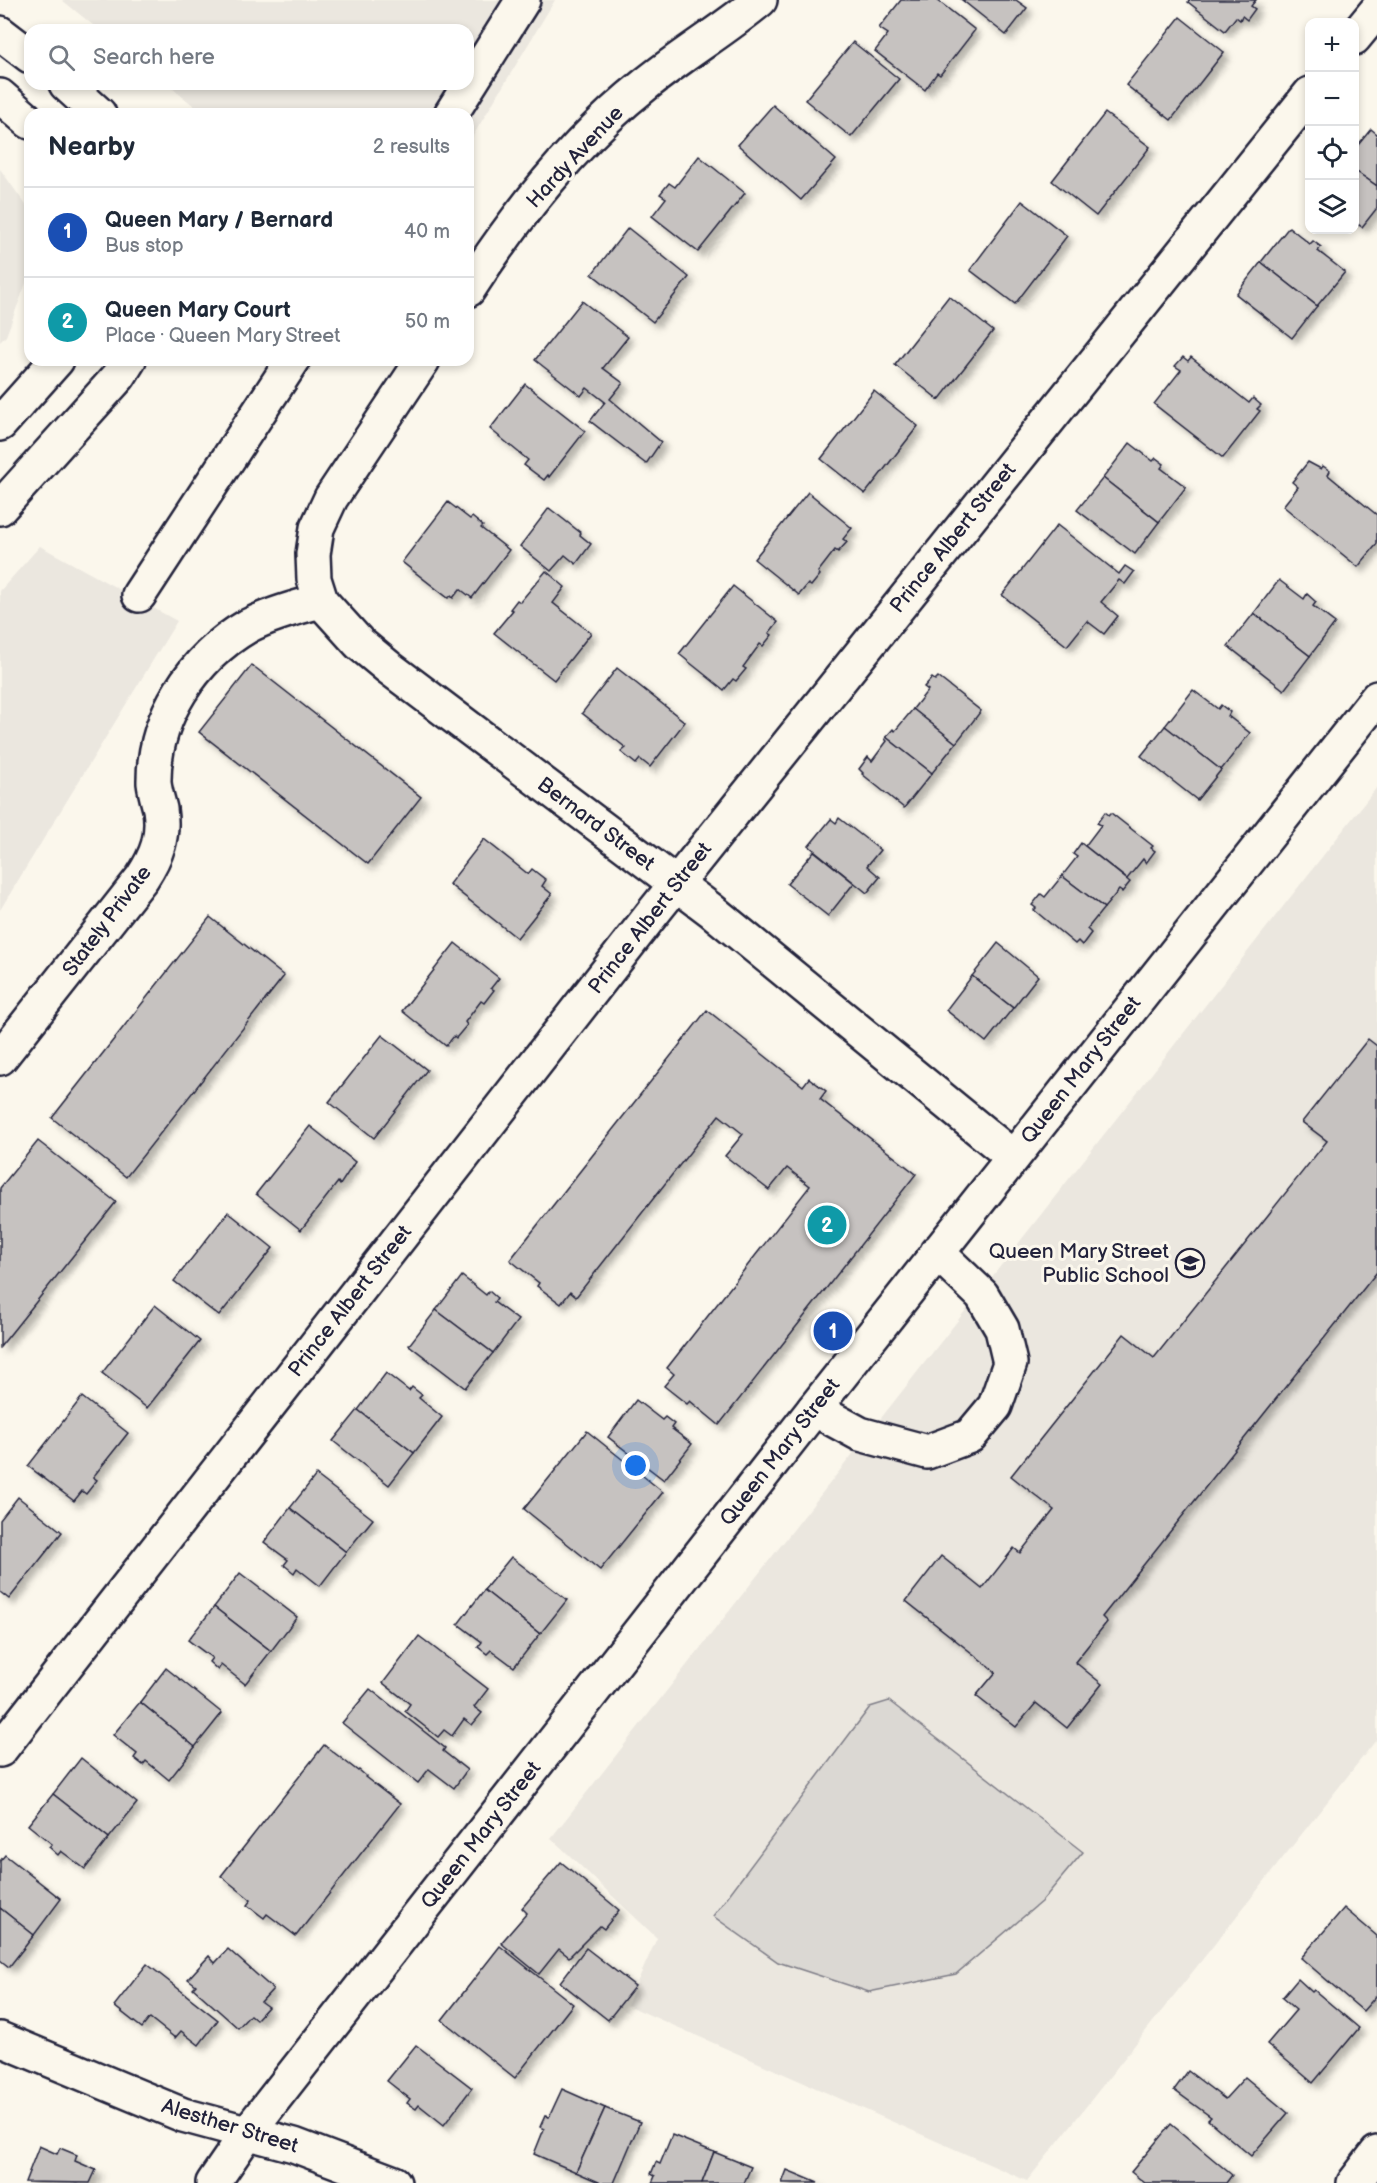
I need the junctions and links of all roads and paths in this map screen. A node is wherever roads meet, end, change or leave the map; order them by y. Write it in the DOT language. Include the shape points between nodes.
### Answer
graph roads {
  1 [pos="523,0"];
  2 [pos="760,0"];
  3 [pos="1377,10"];
  4 [pos="1359,32"];
  5 [pos="0,33"];
  6 [pos="24,51"];
  7 [pos="474,78"];
  8 [pos="73,90"];
  9 [pos="466,90"];
  10 [pos="0,96"];
  11 [pos="1305,100"];
  12 [pos="92,108"];
  13 [pos="455,108"];
  14 [pos="24,117"];
  15 [pos="474,281"];
  16 [pos="52,366"];
  17 [pos="125,366"];
  18 [pos="288,366"];
  19 [pos="419,366"];
  20 [pos="0,424"];
  21 [pos="0,508"];
  22 [pos="139,595"];
  23 [pos="321,601"];
  24 [pos="1377,698"];
  25 [pos="675,885"];
  26 [pos="0,1058"];
  27 [pos="1013,1157"];
  28 [pos="937,1252"];
  29 [pos="814,1408"];
  30 [pos="0,1750"];
  31 [pos="0,2039"];
  32 [pos="248,2132"];
  33 [pos="1377,2153"];
  34 [pos="213,2183"];
  35 [pos="394,2183"];
  36 [pos="1354,2183"];
  1 -- 7 [label="street"];
  2 -- 15 [label="street, Hardy Avenue" via="646,84 600,124 554,174"];
  3 -- 4 [label="street"];
  5 -- 6 [label="street"];
  8 -- 12 [label="street"];
  9 -- 13 [label="street"];
  10 -- 14 [label="street"];
  11 -- 25 [label="street, Prince Albert Street"];
  16 -- 20 [label="street"];
  17 -- 21 [label="street"];
  18 -- 22 [label="street"];
  19 -- 23 [label="street" via="331,498 317,528 314,579"];
  23 -- 25 [label="street, Bernard Street" via="359,643 388,667"];
  23 -- 26 [label="street, Stately Private" via="249,626 198,668 174,700 161,730 155,758 154,786 162,828 152,863"];
  24 -- 27 [label="street, Queen Mary Street"];
  25 -- 27 [label="street, Bernard Street" via="727,922"];
  25 -- 30 [label="street, Prince Albert Street"];
  27 -- 28 [label="street, Queen Mary Street"];
  28 -- 29 [label="street, Queen Mary Street"];
  28 -- 29 [label="street" via="982,1295 1002,1329 1010,1363 995,1406 970,1436 927,1452 860,1434"];
  29 -- 32 [label="street, Queen Mary Street"];
  31 -- 32 [label="street, Alesther Street" via="183,2115"];
  32 -- 34 [label="street, Queen Mary Street"];
  32 -- 35 [label="street, Alesther Street"];
  33 -- 36 [label="street"];
}
